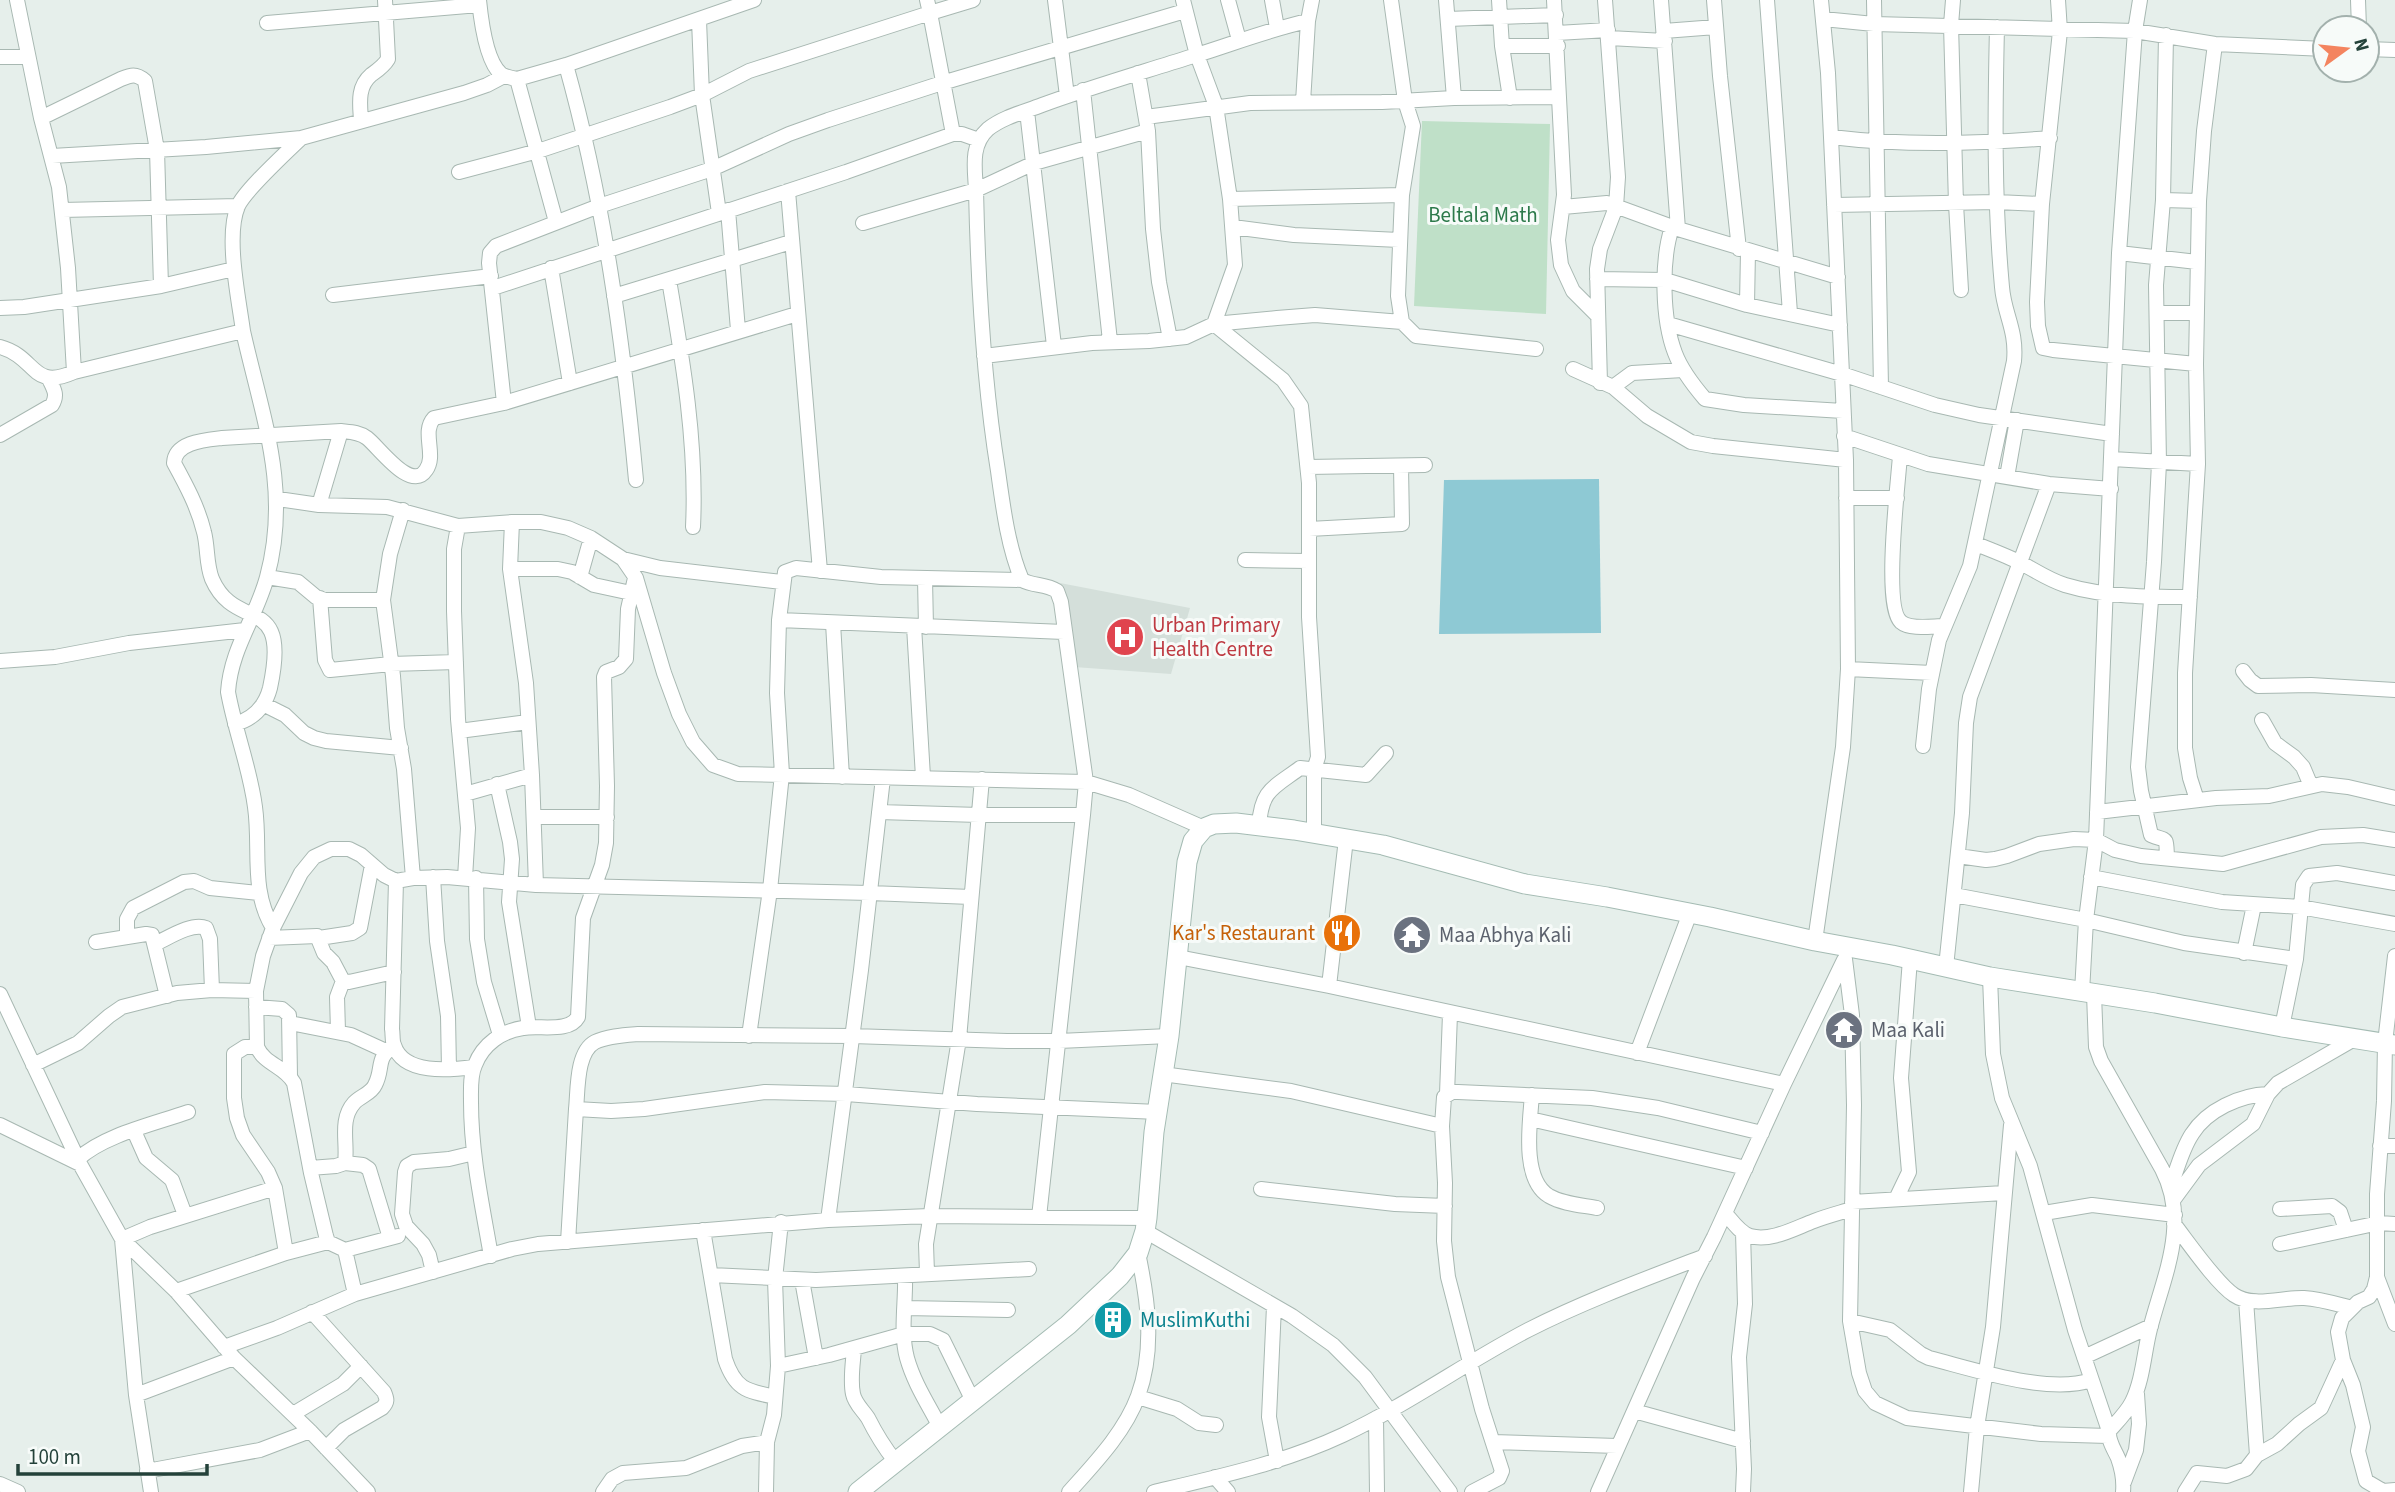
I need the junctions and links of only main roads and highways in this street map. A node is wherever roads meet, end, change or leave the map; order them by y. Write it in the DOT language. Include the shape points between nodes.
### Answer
graph roads {
  1 [pos="2390,1044"];
  2 [pos="858,1492"];
  1 -- 2 [label="main road" via="1990,977 1910,958 1847,953 1815,941 1690,913 1525,884 1383,845 1259,826 1225,823 1204,828 1193,841 1187,862 1146,1225 1138,1253 1068,1325"];
}
